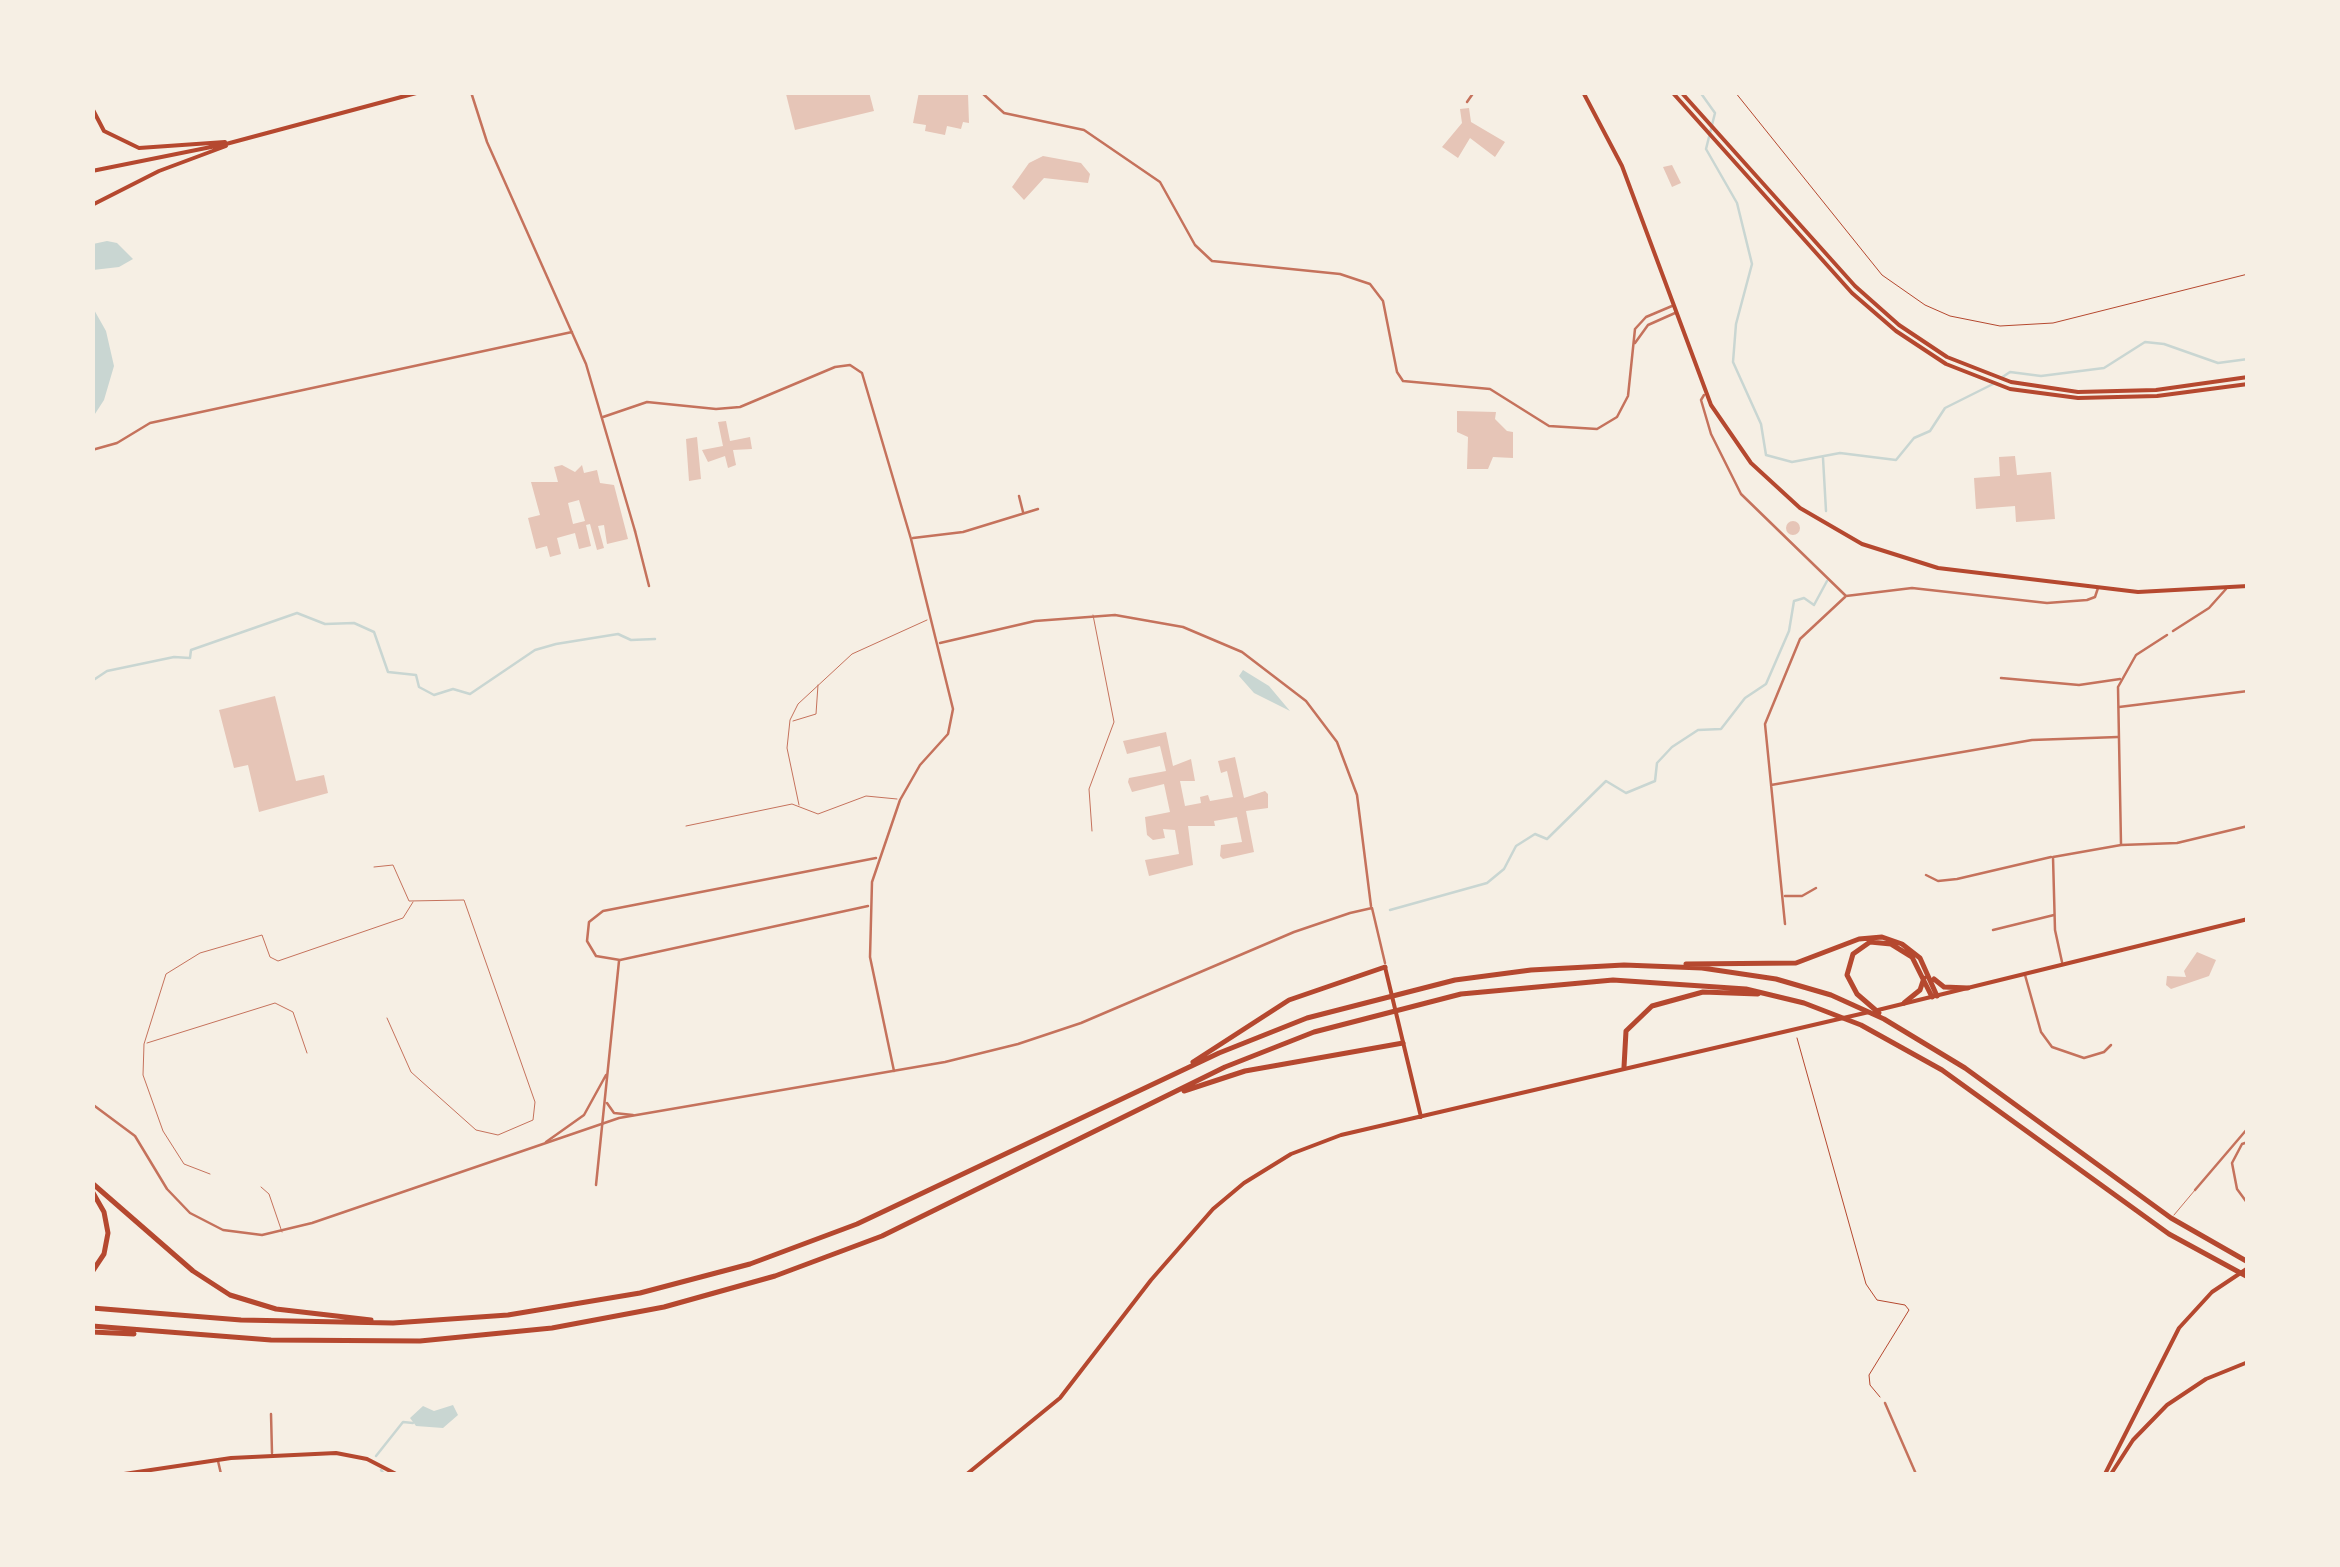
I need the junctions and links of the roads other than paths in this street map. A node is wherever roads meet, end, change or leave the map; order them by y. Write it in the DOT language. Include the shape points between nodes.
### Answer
graph roads {
  1 [pos="420,92"];
  2 [pos="471,92"];
  3 [pos="981,92"];
  4 [pos="1474,92"];
  5 [pos="1584,92"];
  6 [pos="1672,92"];
  7 [pos="1681,92"];
  8 [pos="1467,102"];
  9 [pos="92,108"];
  10 [pos="244,139"];
  11 [pos="92,171"];
  12 [pos="92,206"];
  13 [pos="1672,306"];
  14 [pos="1675,313"];
  15 [pos="572,332"];
  16 [pos="1634,344"];
  17 [pos="2248,380"];
  18 [pos="1706,394"];
  19 [pos="603,417"];
  20 [pos="92,450"];
  21 [pos="1019,496"];
  22 [pos="1038,509"];
  23 [pos="1024,514"];
  24 [pos="911,539"];
  25 [pos="649,586"];
  26 [pos="2248,586"];
  27 [pos="2098,588"];
  28 [pos="2226,589"];
  29 [pos="1846,596"];
  30 [pos="1093,615"];
  31 [pos="932,619"];
  32 [pos="2173,632"];
  33 [pos="2166,635"];
  34 [pos="939,643"];
  35 [pos="2000,678"];
  36 [pos="2120,678"];
  37 [pos="818,682"];
  38 [pos="2248,692"];
  39 [pos="2118,708"];
  40 [pos="790,720"];
  41 [pos="2118,737"];
  42 [pos="1770,786"];
  43 [pos="900,800"];
  44 [pos="799,805"];
  45 [pos="686,826"];
  46 [pos="2248,826"];
  47 [pos="1092,831"];
  48 [pos="2121,845"];
  49 [pos="2052,857"];
  50 [pos="878,858"];
  51 [pos="374,867"];
  52 [pos="1926,875"];
  53 [pos="1816,888"];
  54 [pos="1784,896"];
  55 [pos="413,902"];
  56 [pos="869,906"];
  57 [pos="1372,908"];
  58 [pos="2054,915"];
  59 [pos="2248,919"];
  60 [pos="1785,924"];
  61 [pos="1993,930"];
  62 [pos="620,960"];
  63 [pos="2062,964"];
  64 [pos="1670,966"];
  65 [pos="1386,968"];
  66 [pos="1926,972"];
  67 [pos="2024,974"];
  68 [pos="1968,988"];
  69 [pos="1776,995"];
  70 [pos="1934,996"];
  71 [pos="1902,1004"];
  72 [pos="387,1018"];
  73 [pos="1889,1021"];
  74 [pos="1403,1041"];
  75 [pos="144,1044"];
  76 [pos="2110,1045"];
  77 [pos="308,1053"];
  78 [pos="1624,1067"];
  79 [pos="608,1069"];
  80 [pos="894,1071"];
  81 [pos="1177,1073"];
  82 [pos="1167,1096"];
  83 [pos="606,1098"];
  84 [pos="92,1104"];
  85 [pos="634,1115"];
  86 [pos="1421,1117"];
  87 [pos="603,1124"];
  88 [pos="2248,1128"];
  89 [pos="2248,1142"];
  90 [pos="541,1144"];
  91 [pos="210,1174"];
  92 [pos="92,1183"];
  93 [pos="596,1186"];
  94 [pos="261,1188"];
  95 [pos="2195,1190"];
  96 [pos="92,1191"];
  97 [pos="2248,1204"];
  98 [pos="2172,1218"];
  99 [pos="2162,1230"];
  100 [pos="282,1232"];
  101 [pos="2248,1265"];
  102 [pos="92,1272"];
  103 [pos="2248,1278"];
  104 [pos="92,1308"];
  105 [pos="394,1323"];
  106 [pos="92,1329"];
  107 [pos="2248,1362"];
  108 [pos="1885,1403"];
  109 [pos="271,1414"];
  110 [pos="272,1455"];
  111 [pos="218,1460"];
  112 [pos="124,1474"];
  113 [pos="221,1474"];
  114 [pos="396,1474"];
  115 [pos="967,1474"];
  116 [pos="1916,1474"];
  117 [pos="2108,1474"];
  1 -- 10 [label="main road"];
  2 -- 15 [label="street" via="490,151"];
  3 -- 16 [label="street" via="1004,113 1084,130 1148,173 1165,187 1195,245 1212,260 1340,274 1370,284 1383,300 1404,381 1490,388 1549,426 1597,429 1626,405"];
  4 -- 8 [label="street"];
  5 -- 13 [label="main road" via="1618,156"];
  6 -- 17 [label="main road" via="1866,306 1928,354 1998,386 2039,395 2098,399"];
  7 -- 17 [label="main road" via="1828,258 1884,312 1947,357 2004,380 2098,392"];
  9 -- 10 [label="main road" via="104,132 140,148"];
  10 -- 11 [label="main road"];
  10 -- 12 [label="main road"];
  13 -- 14 [label="main road"];
  13 -- 16 [label="street" via="1640,322"];
  14 -- 16 [label="street" via="1648,325"];
  14 -- 18 [label="main road"];
  15 -- 19 [label="street"];
  15 -- 20 [label="street" via="150,423 117,444"];
  18 -- 27 [label="main road" via="1729,436 1764,477 1854,540 1938,568"];
  18 -- 29 [label="street" via="1711,434 1741,494"];
  19 -- 24 [label="street" via="647,402 740,407 850,365 864,381"];
  19 -- 25 [label="street"];
  21 -- 23 [label="street"];
  22 -- 23 [label="street"];
  23 -- 24 [label="street"];
  24 -- 31 [label="street"];
  26 -- 28 [label="main road"];
  27 -- 28 [label="main road"];
  27 -- 29 [label="street" via="2087,600 2047,603 1926,588"];
  28 -- 32 [label="street"];
  29 -- 42 [label="street" via="1800,639 1767,715"];
  30 -- 34 [label="street"];
  30 -- 47 [label="lane" via="1114,722 1089,789"];
  30 -- 57 [label="street" via="1161,622 1222,642 1306,701 1351,774"];
  31 -- 34 [label="street"];
  31 -- 37 [label="lane" via="846,659"];
  33 -- 36 [label="street" via="2136,655"];
  34 -- 43 [label="street" via="952,720"];
  35 -- 36 [label="street" via="2078,685"];
  36 -- 39 [label="street"];
  37 -- 40 [label="lane"];
  37 -- 40 [label="lane" via="816,714"];
  38 -- 39 [label="street"];
  39 -- 41 [label="street"];
  40 -- 44 [label="lane" via="788,757"];
  41 -- 42 [label="street" via="2032,740"];
  41 -- 48 [label="street"];
  42 -- 54 [label="street"];
  43 -- 44 [label="lane" via="871,795 818,814"];
  43 -- 50 [label="street"];
  44 -- 45 [label="lane"];
  46 -- 48 [label="street" via="2177,842"];
  48 -- 49 [label="street"];
  49 -- 52 [label="street" via="1957,880"];
  49 -- 58 [label="street"];
  50 -- 56 [label="street"];
  50 -- 62 [label="street" via="603,911 590,922 587,941 596,956"];
  51 -- 55 [label="lane" via="392,865"];
  53 -- 54 [label="street"];
  54 -- 60 [label="street"];
  55 -- 72 [label="lane" via="461,898 467,906 536,1102 533,1120 498,1135 476,1130 411,1072"];
  55 -- 75 [label="lane" via="404,918 278,961 270,958 262,935 188,958 162,980"];
  56 -- 62 [label="street"];
  56 -- 80 [label="street" via="870,957"];
  57 -- 65 [label="street"];
  57 -- 80 [label="street" via="1294,932 1050,1034"];
  58 -- 61 [label="street"];
  58 -- 63 [label="street"];
  59 -- 63 [label="main road"];
  62 -- 79 [label="street"];
  63 -- 67 [label="main road"];
  64 -- 66 [label="highway" via="1796,963 1873,936 1907,947"];
  64 -- 73 [label="highway" via="1776,980"];
  64 -- 81 [label="highway" via="1550,968 1418,987 1289,1024"];
  65 -- 74 [label="main road"];
  65 -- 81 [label="highway" via="1289,1000"];
  66 -- 68 [label="highway" via="1942,986"];
  66 -- 70 [label="highway"];
  66 -- 71 [label="highway" via="1922,988"];
  66 -- 73 [label="highway" via="1904,950 1882,942 1866,944 1850,958 1851,987"];
  67 -- 68 [label="main road"];
  67 -- 76 [label="street" via="2052,1047 2084,1058"];
  68 -- 70 [label="main road"];
  69 -- 78 [label="highway" via="1703,992 1660,1002 1626,1031"];
  69 -- 82 [label="highway" via="1633,980 1461,994 1295,1038"];
  69 -- 99 [label="highway" via="1861,1024 1926,1060"];
  70 -- 71 [label="main road"];
  71 -- 78 [label="main road"];
  73 -- 98 [label="highway" via="1966,1068"];
  74 -- 82 [label="highway" via="1236,1073"];
  74 -- 86 [label="main road"];
  75 -- 77 [label="lane" via="275,1003 292,1012"];
  75 -- 91 [label="lane" via="143,1076 163,1131 187,1167"];
  78 -- 86 [label="main road"];
  79 -- 83 [label="street"];
  79 -- 90 [label="street" via="584,1115"];
  80 -- 85 [label="street"];
  81 -- 105 [label="highway" via="875,1216 750,1264 563,1308"];
  82 -- 106 [label="highway" via="882,1236 757,1282 664,1307 572,1326 439,1340 308,1341"];
  83 -- 85 [label="street" via="614,1113"];
  83 -- 87 [label="street"];
  84 -- 100 [label="street" via="135,1136 167,1190 190,1213 242,1234"];
  85 -- 87 [label="street"];
  86 -- 115 [label="main road" via="1307,1147 1244,1182 1151,1280 1060,1398"];
  87 -- 90 [label="street"];
  87 -- 93 [label="street"];
  88 -- 95 [label="street"];
  89 -- 97 [label="street" via="2232,1158 2237,1189"];
  90 -- 100 [label="street"];
  92 -- 105 [label="highway" via="230,1294 276,1309"];
  94 -- 100 [label="lane"];
  95 -- 98 [label="lane"];
  96 -- 102 [label="highway" via="108,1233"];
  98 -- 99 [label="lane"];
  98 -- 101 [label="highway"];
  99 -- 103 [label="highway"];
  101 -- 117 [label="main road" via="2204,1298 2179,1328"];
  104 -- 105 [label="highway"];
  107 -- 117 [label="main road" via="2166,1405"];
  108 -- 116 [label="street"];
  109 -- 110 [label="street"];
  110 -- 111 [label="main road"];
  110 -- 114 [label="main road" via="352,1455"];
  111 -- 112 [label="main road"];
  111 -- 113 [label="street"];
}
